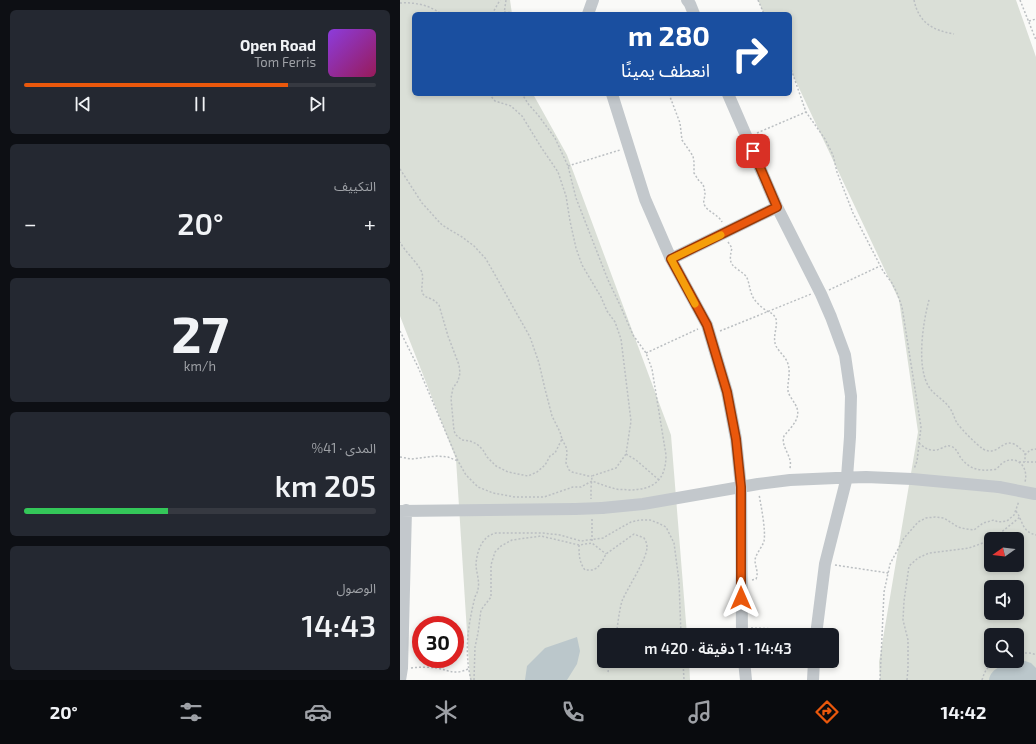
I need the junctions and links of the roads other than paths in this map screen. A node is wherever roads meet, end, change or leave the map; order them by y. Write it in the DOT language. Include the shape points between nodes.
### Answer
graph roads {
  1 [pos="593,0"];
  2 [pos="687,0"];
  3 [pos="588,12"];
  4 [pos="693,12"];
  5 [pos="613,96"];
  6 [pos="729,96"];
  7 [pos="777,207"];
  8 [pos="671,259"];
  9 [pos="847,477"];
  10 [pos="741,487"];
  11 [pos="1035,494"];
  12 [pos="403,511"];
  13 [pos="742,628"];
  14 [pos="817,628"];
  15 [pos="745,668"];
  16 [pos="814,668"];
  17 [pos="400,680"];
  18 [pos="746,680"];
  19 [pos="813,680"];
  1 -- 3 [label="street"];
  2 -- 4 [label="street"];
  5 -- 8 [label="street" via="645,199"];
  6 -- 7 [label="street"];
  7 -- 8 [label="street"];
  7 -- 9 [label="street" via="821,292 845,356 851,396"];
  8 -- 10 [label="street" via="709,330 736,439"];
  9 -- 10 [label="street" via="790,480"];
  9 -- 11 [label="street, bridge" via="912,479 999,487"];
  9 -- 14 [label="street" via="825,564"];
  10 -- 12 [label="street, bridge" via="643,504 602,508"];
  10 -- 13 [label="street"];
  12 -- 17 [label="street"];
  15 -- 18 [label="street"];
  16 -- 19 [label="street"];
}
